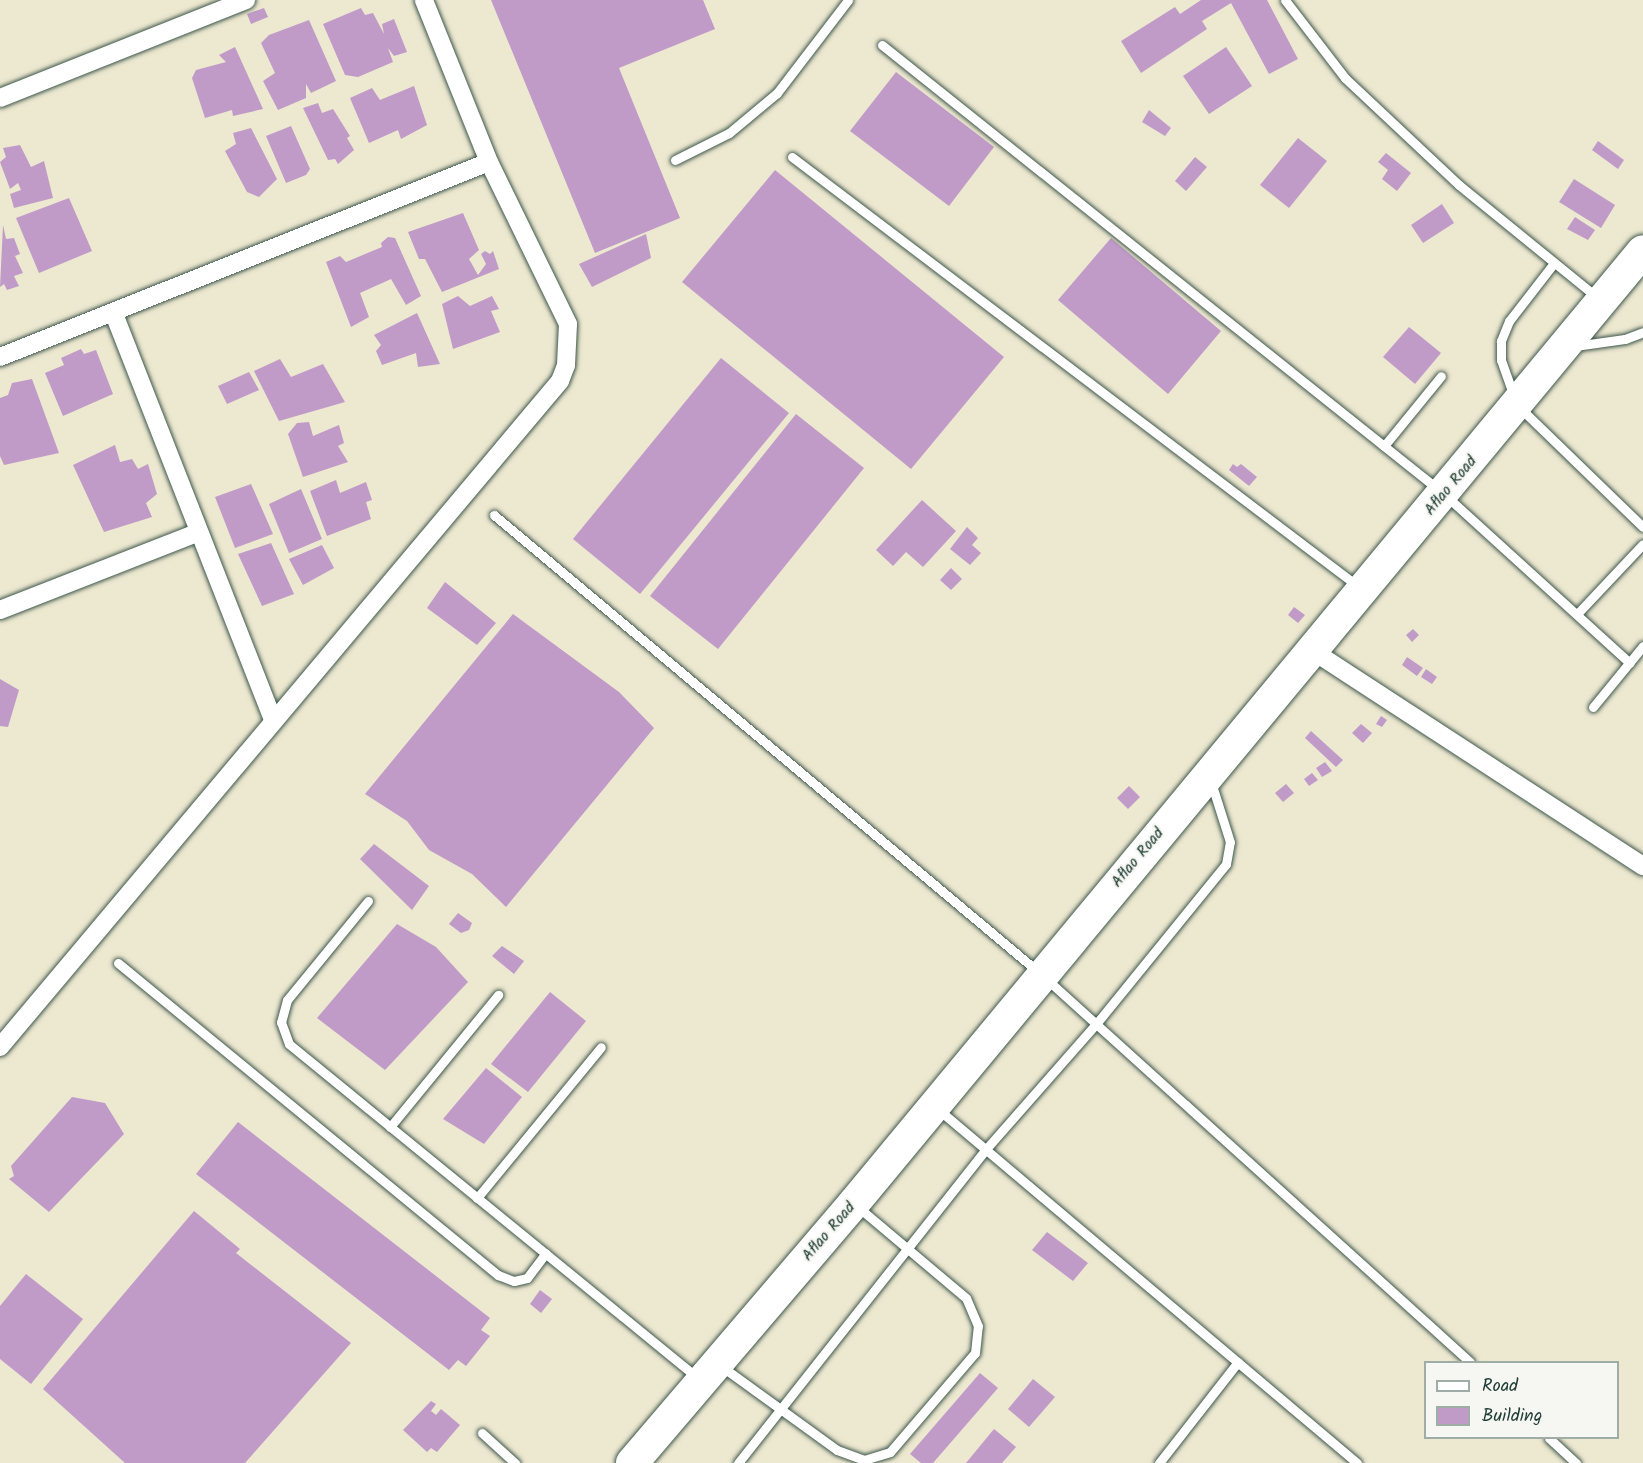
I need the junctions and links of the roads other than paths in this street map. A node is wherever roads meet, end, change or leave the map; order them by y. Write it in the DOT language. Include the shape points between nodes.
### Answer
graph roads {
  1 [pos="246,0"];
  2 [pos="424,0"];
  3 [pos="848,0"];
  4 [pos="1285,0"];
  5 [pos="882,45"];
  6 [pos="0,98"];
  7 [pos="792,157"];
  8 [pos="675,160"];
  9 [pos="489,162"];
  10 [pos="1643,251"];
  11 [pos="1554,262"];
  12 [pos="1602,302"];
  13 [pos="114,314"];
  14 [pos="1643,332"];
  15 [pos="1566,347"];
  16 [pos="0,357"];
  17 [pos="1441,376"];
  18 [pos="1517,405"];
  19 [pos="1384,446"];
  20 [pos="1444,494"];
  21 [pos="494,515"];
  22 [pos="1643,527"];
  23 [pos="196,533"];
  24 [pos="1643,544"];
  25 [pos="1363,591"];
  26 [pos="0,610"];
  27 [pos="1577,614"];
  28 [pos="1643,646"];
  29 [pos="1313,651"];
  30 [pos="1630,663"];
  31 [pos="1593,707"];
  32 [pos="273,720"];
  33 [pos="1208,774"];
  34 [pos="1643,866"];
  35 [pos="368,901"];
  36 [pos="118,963"];
  37 [pos="1042,975"];
  38 [pos="498,995"];
  39 [pos="1096,1024"];
  40 [pos="0,1047"];
  41 [pos="601,1047"];
  42 [pos="935,1106"];
  43 [pos="390,1127"];
  44 [pos="986,1149"];
  45 [pos="477,1198"];
  46 [pos="854,1203"];
  47 [pos="908,1249"];
  48 [pos="546,1253"];
  49 [pos="1469,1361"];
  50 [pos="1238,1362"];
  51 [pos="709,1372"];
  52 [pos="781,1409"];
  53 [pos="482,1433"];
  54 [pos="1551,1439"];
  55 [pos="863,1462"];
  56 [pos="515,1463"];
  57 [pos="632,1463"];
  58 [pos="738,1463"];
  59 [pos="1158,1463"];
  60 [pos="1357,1463"];
  61 [pos="1576,1463"];
  1 -- 6 [label="street"];
  2 -- 9 [label="street"];
  3 -- 8 [label="lane" via="777,93 729,134"];
  4 -- 11 [label="lane" via="1345,78 1459,185"];
  5 -- 19 [label="lane"];
  7 -- 25 [label="lane"];
  9 -- 13 [label="street"];
  9 -- 32 [label="street" via="568,324 566,365 560,381"];
  10 -- 12 [label="highway, Aflao Road"];
  11 -- 12 [label="lane"];
  11 -- 18 [label="lane" via="1509,321 1501,341 1501,360"];
  12 -- 15 [label="highway, Aflao Road"];
  13 -- 16 [label="street"];
  13 -- 23 [label="street"];
  14 -- 15 [label="lane" via="1625,339"];
  15 -- 18 [label="highway, Aflao Road"];
  17 -- 19 [label="lane"];
  18 -- 20 [label="highway, Aflao Road"];
  18 -- 22 [label="lane"];
  19 -- 20 [label="lane"];
  20 -- 25 [label="highway, Aflao Road"];
  20 -- 27 [label="lane"];
  21 -- 37 [label="lane"];
  23 -- 26 [label="street"];
  23 -- 32 [label="street"];
  24 -- 27 [label="lane"];
  25 -- 29 [label="highway, Aflao Road"];
  27 -- 30 [label="lane"];
  28 -- 30 [label="lane"];
  29 -- 33 [label="highway, Aflao Road"];
  29 -- 34 [label="street"];
  30 -- 31 [label="lane"];
  32 -- 40 [label="street"];
  33 -- 37 [label="highway, Aflao Road"];
  33 -- 39 [label="lane" via="1230,842 1226,864"];
  35 -- 43 [label="lane" via="287,1000 281,1022 289,1044"];
  36 -- 48 [label="lane" via="498,1275 514,1281 527,1278"];
  37 -- 39 [label="lane"];
  37 -- 42 [label="highway, Aflao Road"];
  38 -- 43 [label="lane"];
  39 -- 44 [label="lane"];
  39 -- 49 [label="lane"];
  41 -- 45 [label="lane"];
  42 -- 44 [label="lane"];
  42 -- 46 [label="highway, Aflao Road"];
  43 -- 45 [label="lane"];
  44 -- 47 [label="lane"];
  44 -- 50 [label="lane"];
  45 -- 48 [label="lane"];
  46 -- 47 [label="lane"];
  46 -- 51 [label="highway, Aflao Road"];
  47 -- 52 [label="lane"];
  47 -- 55 [label="lane" via="966,1298 978,1326 975,1353 890,1452"];
  48 -- 51 [label="lane"];
  50 -- 59 [label="lane"];
  50 -- 60 [label="lane"];
  51 -- 52 [label="lane"];
  51 -- 57 [label="highway, Aflao Road"];
  52 -- 55 [label="lane" via="837,1450"];
  52 -- 58 [label="lane"];
  53 -- 56 [label="lane"];
  54 -- 61 [label="lane"];
}
